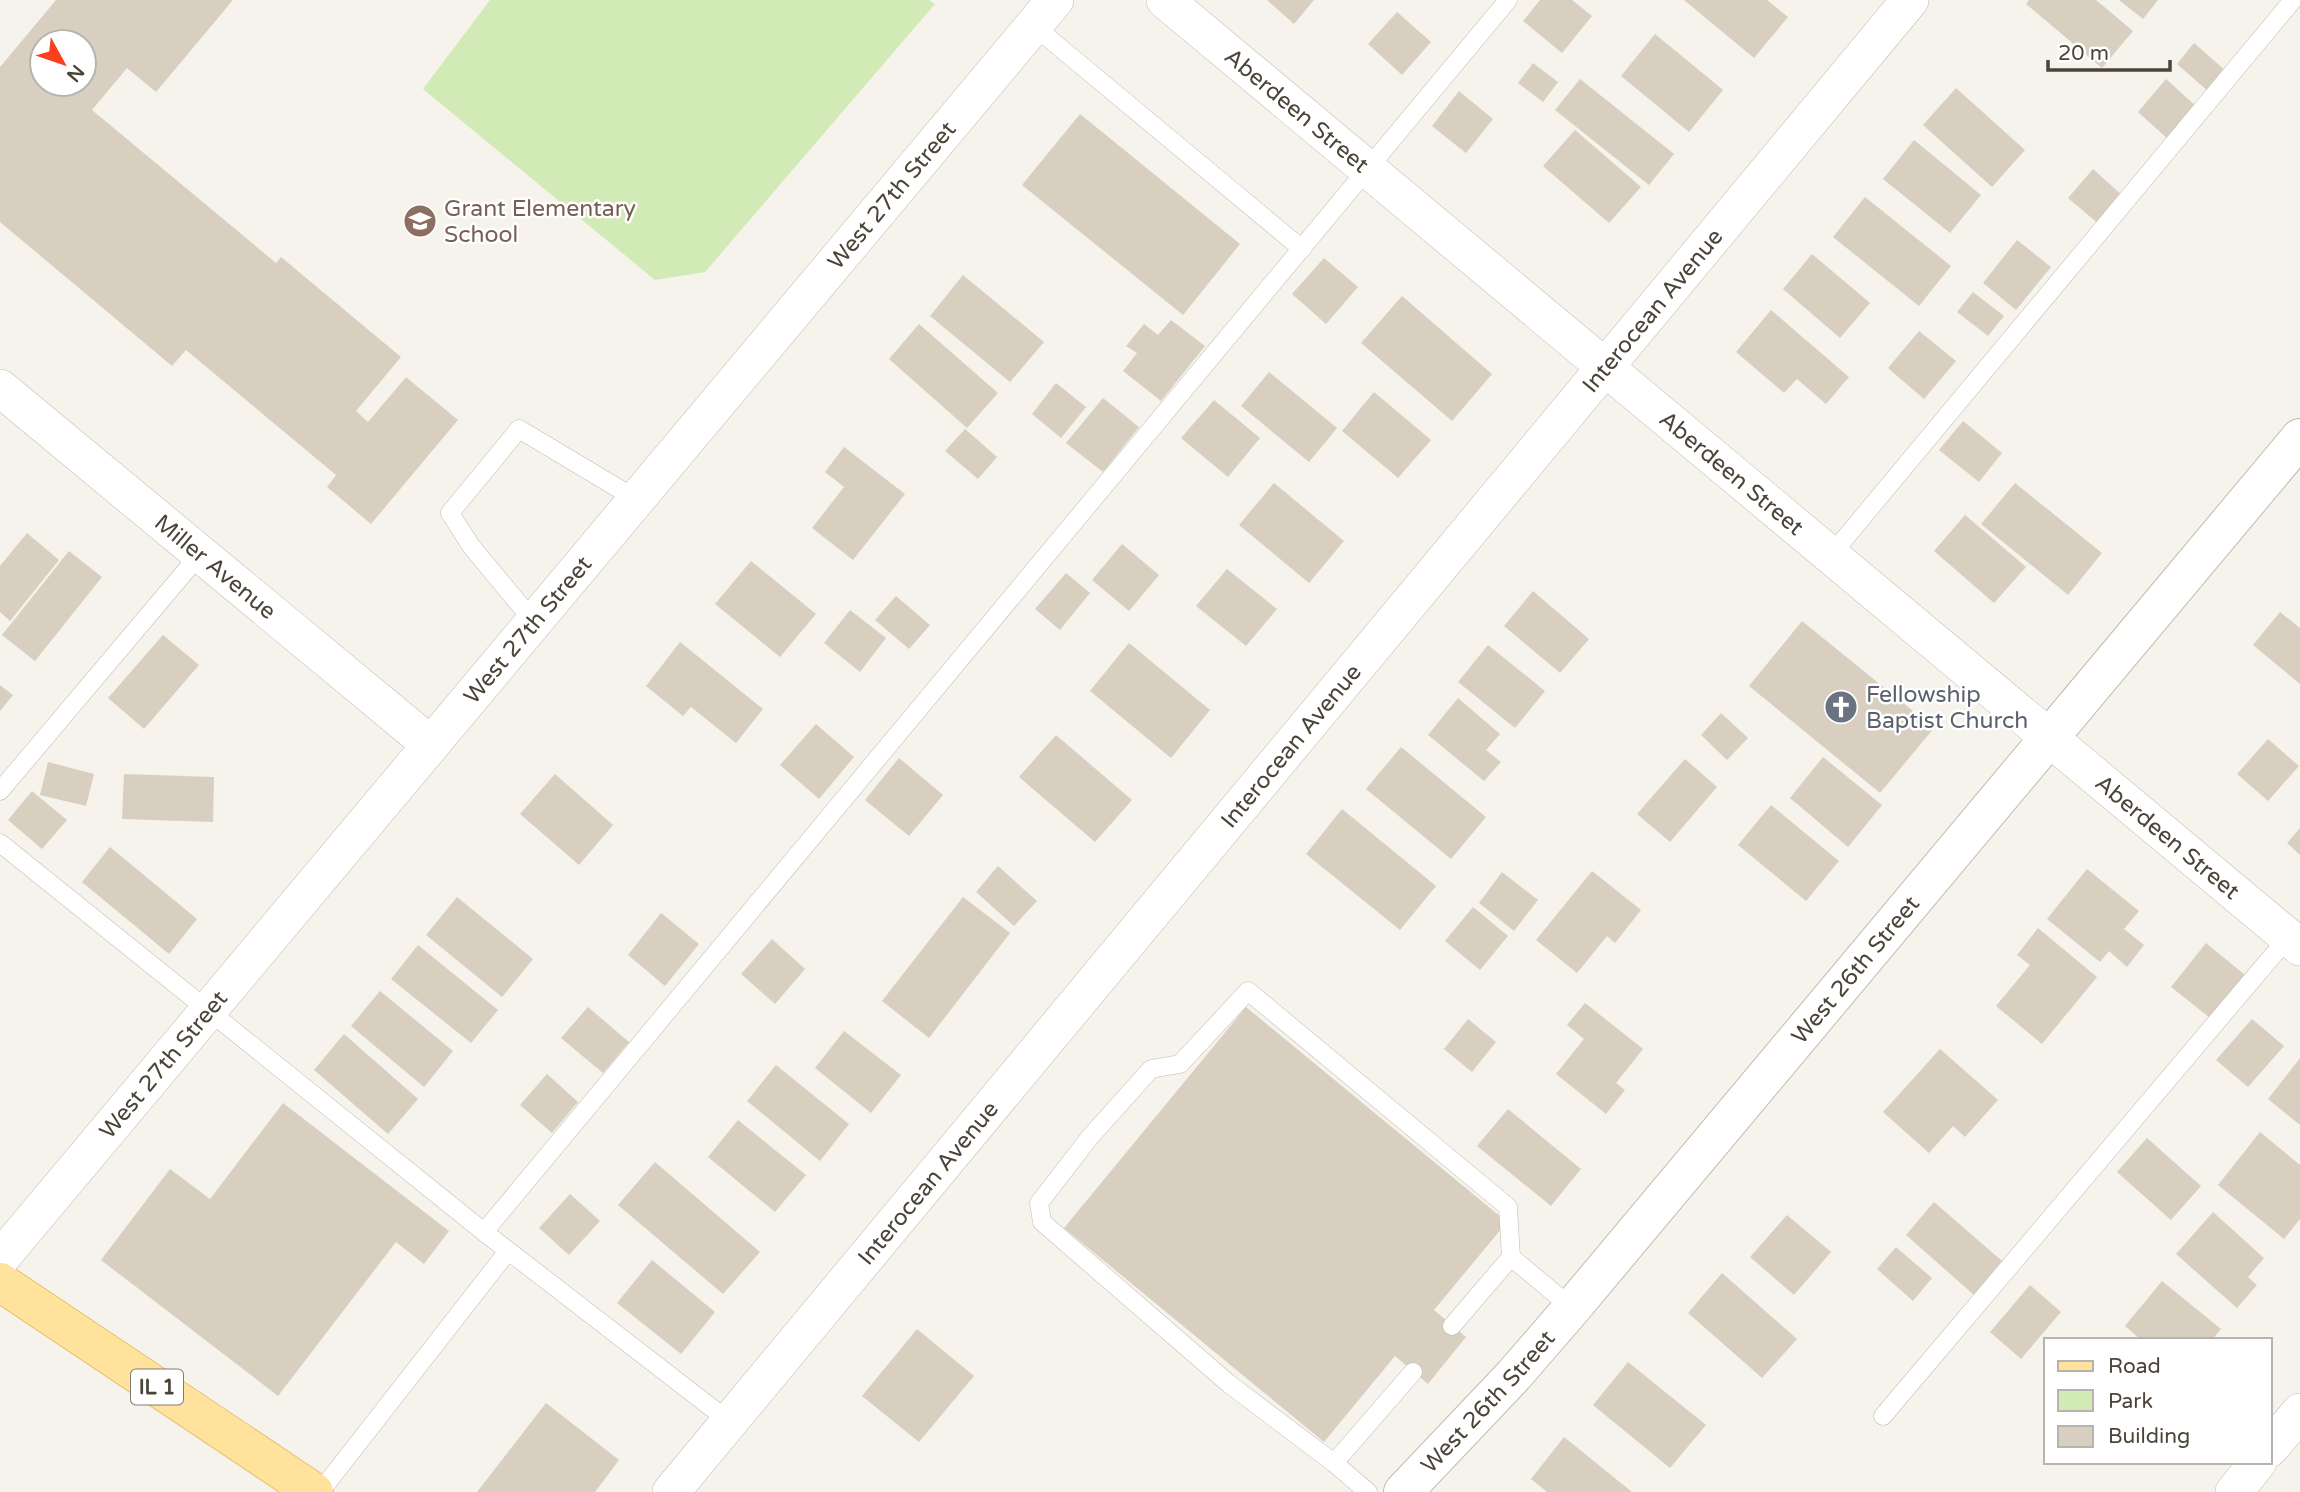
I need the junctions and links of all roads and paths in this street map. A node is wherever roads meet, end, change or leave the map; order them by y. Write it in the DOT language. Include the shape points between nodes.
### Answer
graph roads {
  1 [pos="1165,0"];
  2 [pos="1508,0"];
  3 [pos="1910,0"];
  4 [pos="2292,0"];
  5 [pos="1044,13"];
  6 [pos="1367,169"];
  7 [pos="1302,248"];
  8 [pos="1605,367"];
  9 [pos="0,388"];
  10 [pos="2300,438"];
  11 [pos="636,499"];
  12 [pos="200,554"];
  13 [pos="1830,555"];
  14 [pos="534,622"];
  15 [pos="2049,737"];
  16 [pos="431,746"];
  17 [pos="0,791"];
  18 [pos="0,843"];
  19 [pos="2296,936"];
  20 [pos="209,1009"];
  21 [pos="484,1232"];
  22 [pos="508,1251"];
  23 [pos="1511,1257"];
  24 [pos="0,1259"];
  25 [pos="0,1282"];
  26 [pos="1572,1308"];
  27 [pos="1452,1326"];
  28 [pos="1413,1372"];
  29 [pos="2300,1412"];
  30 [pos="1883,1416"];
  31 [pos="730,1422"];
  32 [pos="2272,1446"];
  33 [pos="1334,1463"];
  34 [pos="2256,1464"];
  35 [pos="314,1492"];
  36 [pos="320,1492"];
  37 [pos="671,1492"];
  38 [pos="1368,1492"];
  39 [pos="1403,1492"];
  40 [pos="2234,1492"];
  1 -- 6 [label="street, Aberdeen Street"];
  2 -- 6 [label="lane"];
  3 -- 8 [label="street, Interocean Avenue"];
  4 -- 13 [label="lane"];
  5 -- 7 [label="lane"];
  5 -- 11 [label="street, West 27th Street"];
  6 -- 7 [label="lane"];
  6 -- 8 [label="street, Aberdeen Street"];
  7 -- 21 [label="lane"];
  8 -- 13 [label="street, Aberdeen Street"];
  8 -- 31 [label="street, Interocean Avenue"];
  9 -- 12 [label="street, Miller Avenue"];
  10 -- 15 [label="street, West 26th Street"];
  11 -- 14 [label="street, West 27th Street"];
  11 -- 14 [label="lane" via="519,429 450,513 471,546"];
  12 -- 16 [label="street, Miller Avenue"];
  12 -- 17 [label="lane"];
  13 -- 15 [label="street, Aberdeen Street"];
  14 -- 16 [label="street, West 27th Street"];
  15 -- 19 [label="street, Aberdeen Street"];
  15 -- 26 [label="street, West 26th Street"];
  16 -- 20 [label="street, West 27th Street"];
  18 -- 20 [label="lane"];
  19 -- 30 [label="lane"];
  20 -- 21 [label="lane"];
  20 -- 24 [label="street, West 27th Street"];
  21 -- 22 [label="lane"];
  22 -- 31 [label="lane"];
  22 -- 36 [label="lane"];
  23 -- 26 [label="lane"];
  23 -- 27 [label="lane"];
  23 -- 33 [label="lane" via="1508,1207 1248,991 1180,1065 1151,1069 1090,1137 1038,1203 1042,1222 1228,1384"];
  25 -- 35 [label="main road, IL 1"];
  26 -- 39 [label="street, West 26th Street"];
  28 -- 33 [label="lane"];
  29 -- 32 [label="street"];
  31 -- 37 [label="street, Interocean Avenue"];
  33 -- 38 [label="lane"];
  34 -- 40 [label="street"];
}
